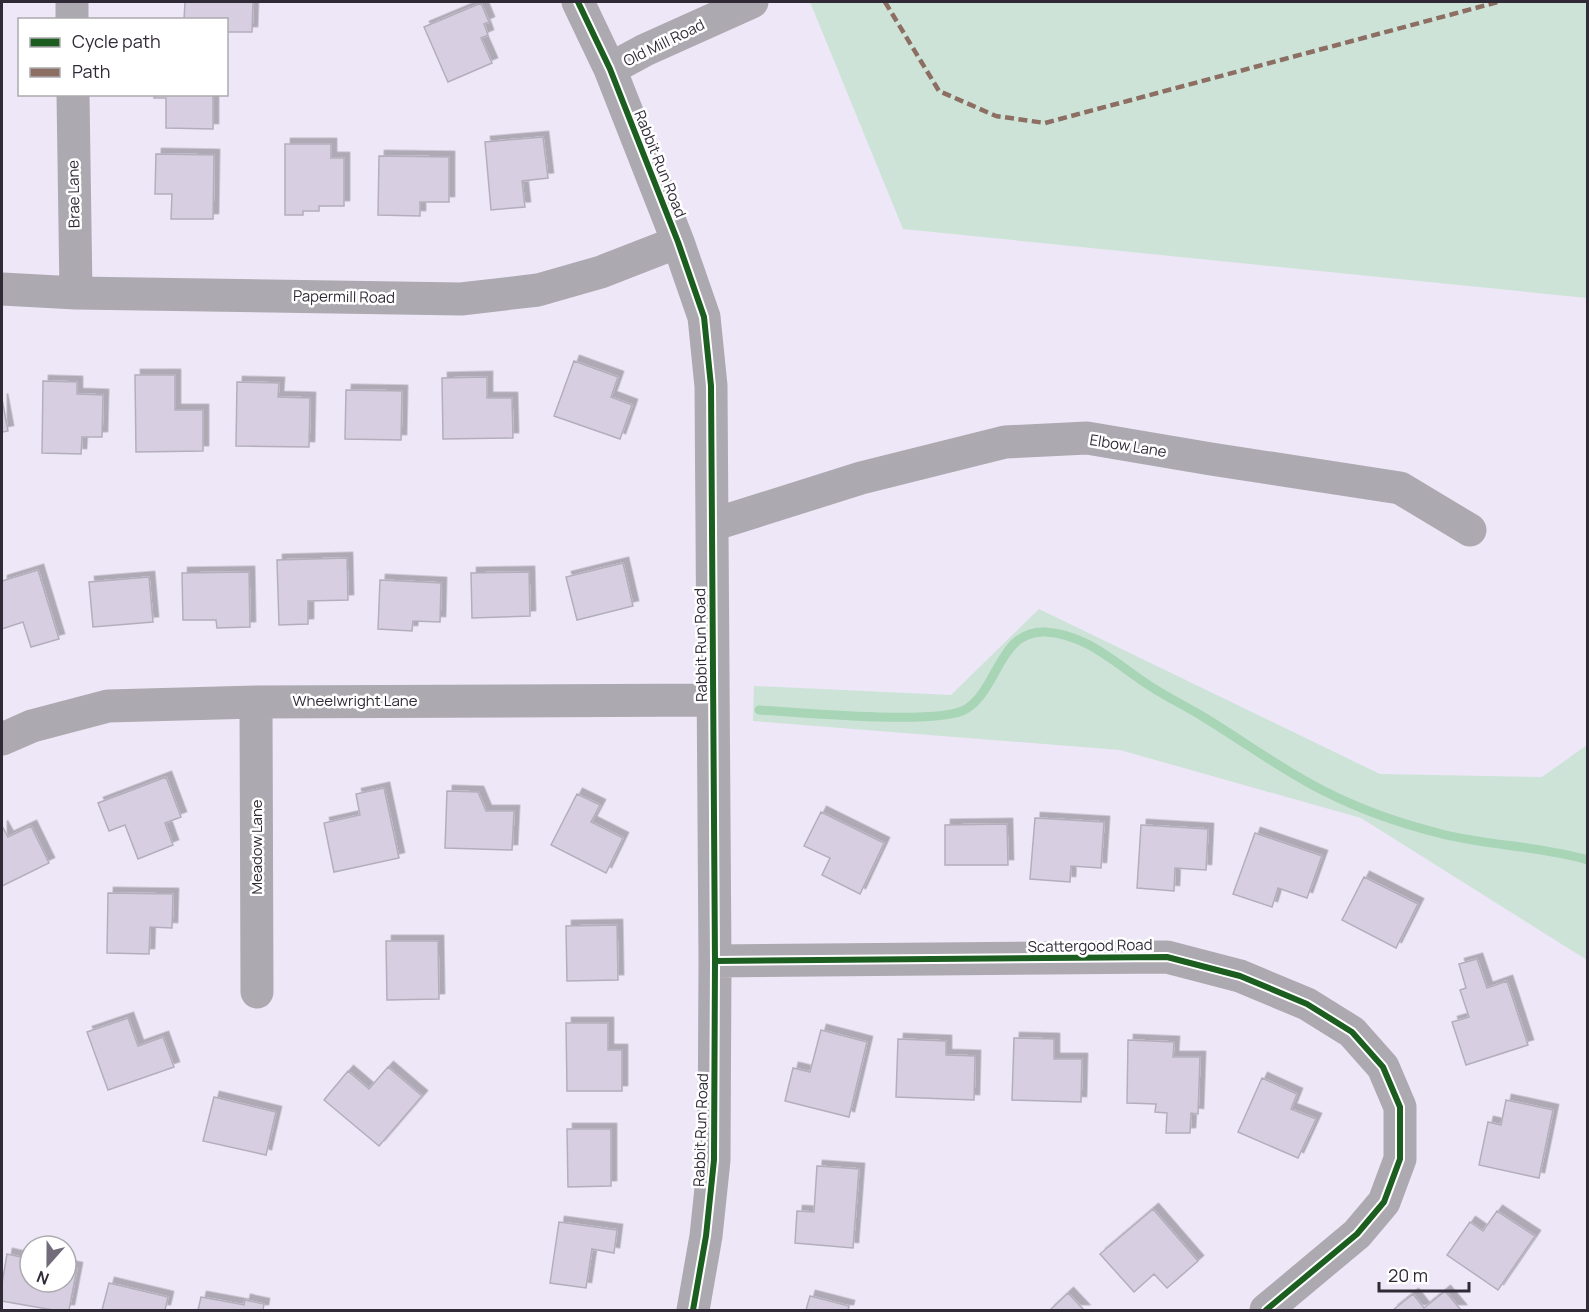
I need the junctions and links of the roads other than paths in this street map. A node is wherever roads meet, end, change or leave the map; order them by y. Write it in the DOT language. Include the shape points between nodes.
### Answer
graph roads {
  1 [pos="72,2"];
  2 [pos="578,2"];
  3 [pos="752,2"];
  4 [pos="72,18"];
  5 [pos="610,69"];
  6 [pos="73,96"];
  7 [pos="678,242"];
  8 [pos="2,289"];
  9 [pos="76,293"];
  10 [pos="712,525"];
  11 [pos="1470,530"];
  12 [pos="713,700"];
  13 [pos="256,702"];
  14 [pos="2,739"];
  15 [pos="716,961"];
  16 [pos="257,992"];
  17 [pos="693,1311"];
  18 [pos="1266,1311"];
  1 -- 4 [label="street"];
  2 -- 5 [label="street, Rabbit Run Road"];
  3 -- 5 [label="street, Old Mill Road"];
  5 -- 7 [label="street, Rabbit Run Road"];
  6 -- 9 [label="street, Brae Lane"];
  7 -- 9 [label="street, Papermill Road" via="602,272 538,290 461,299"];
  7 -- 10 [label="street, Rabbit Run Road" via="704,318 711,386"];
  8 -- 9 [label="street, Papermill Road"];
  10 -- 11 [label="street, Elbow Lane" via="861,478 1005,442 1087,438 1400,488"];
  10 -- 12 [label="street, Rabbit Run Road"];
  12 -- 13 [label="street, Wheelwright Lane"];
  12 -- 15 [label="street, Rabbit Run Road"];
  13 -- 14 [label="street, Wheelwright Lane" via="108,706 32,726"];
  13 -- 16 [label="street, Meadow Lane"];
  15 -- 17 [label="street, Rabbit Run Road" via="714,1160"];
  15 -- 18 [label="street, Scattergood Road" via="1167,957 1240,976 1307,1004 1352,1032 1383,1067 1400,1107 1400,1159 1384,1202 1358,1234"];
}
